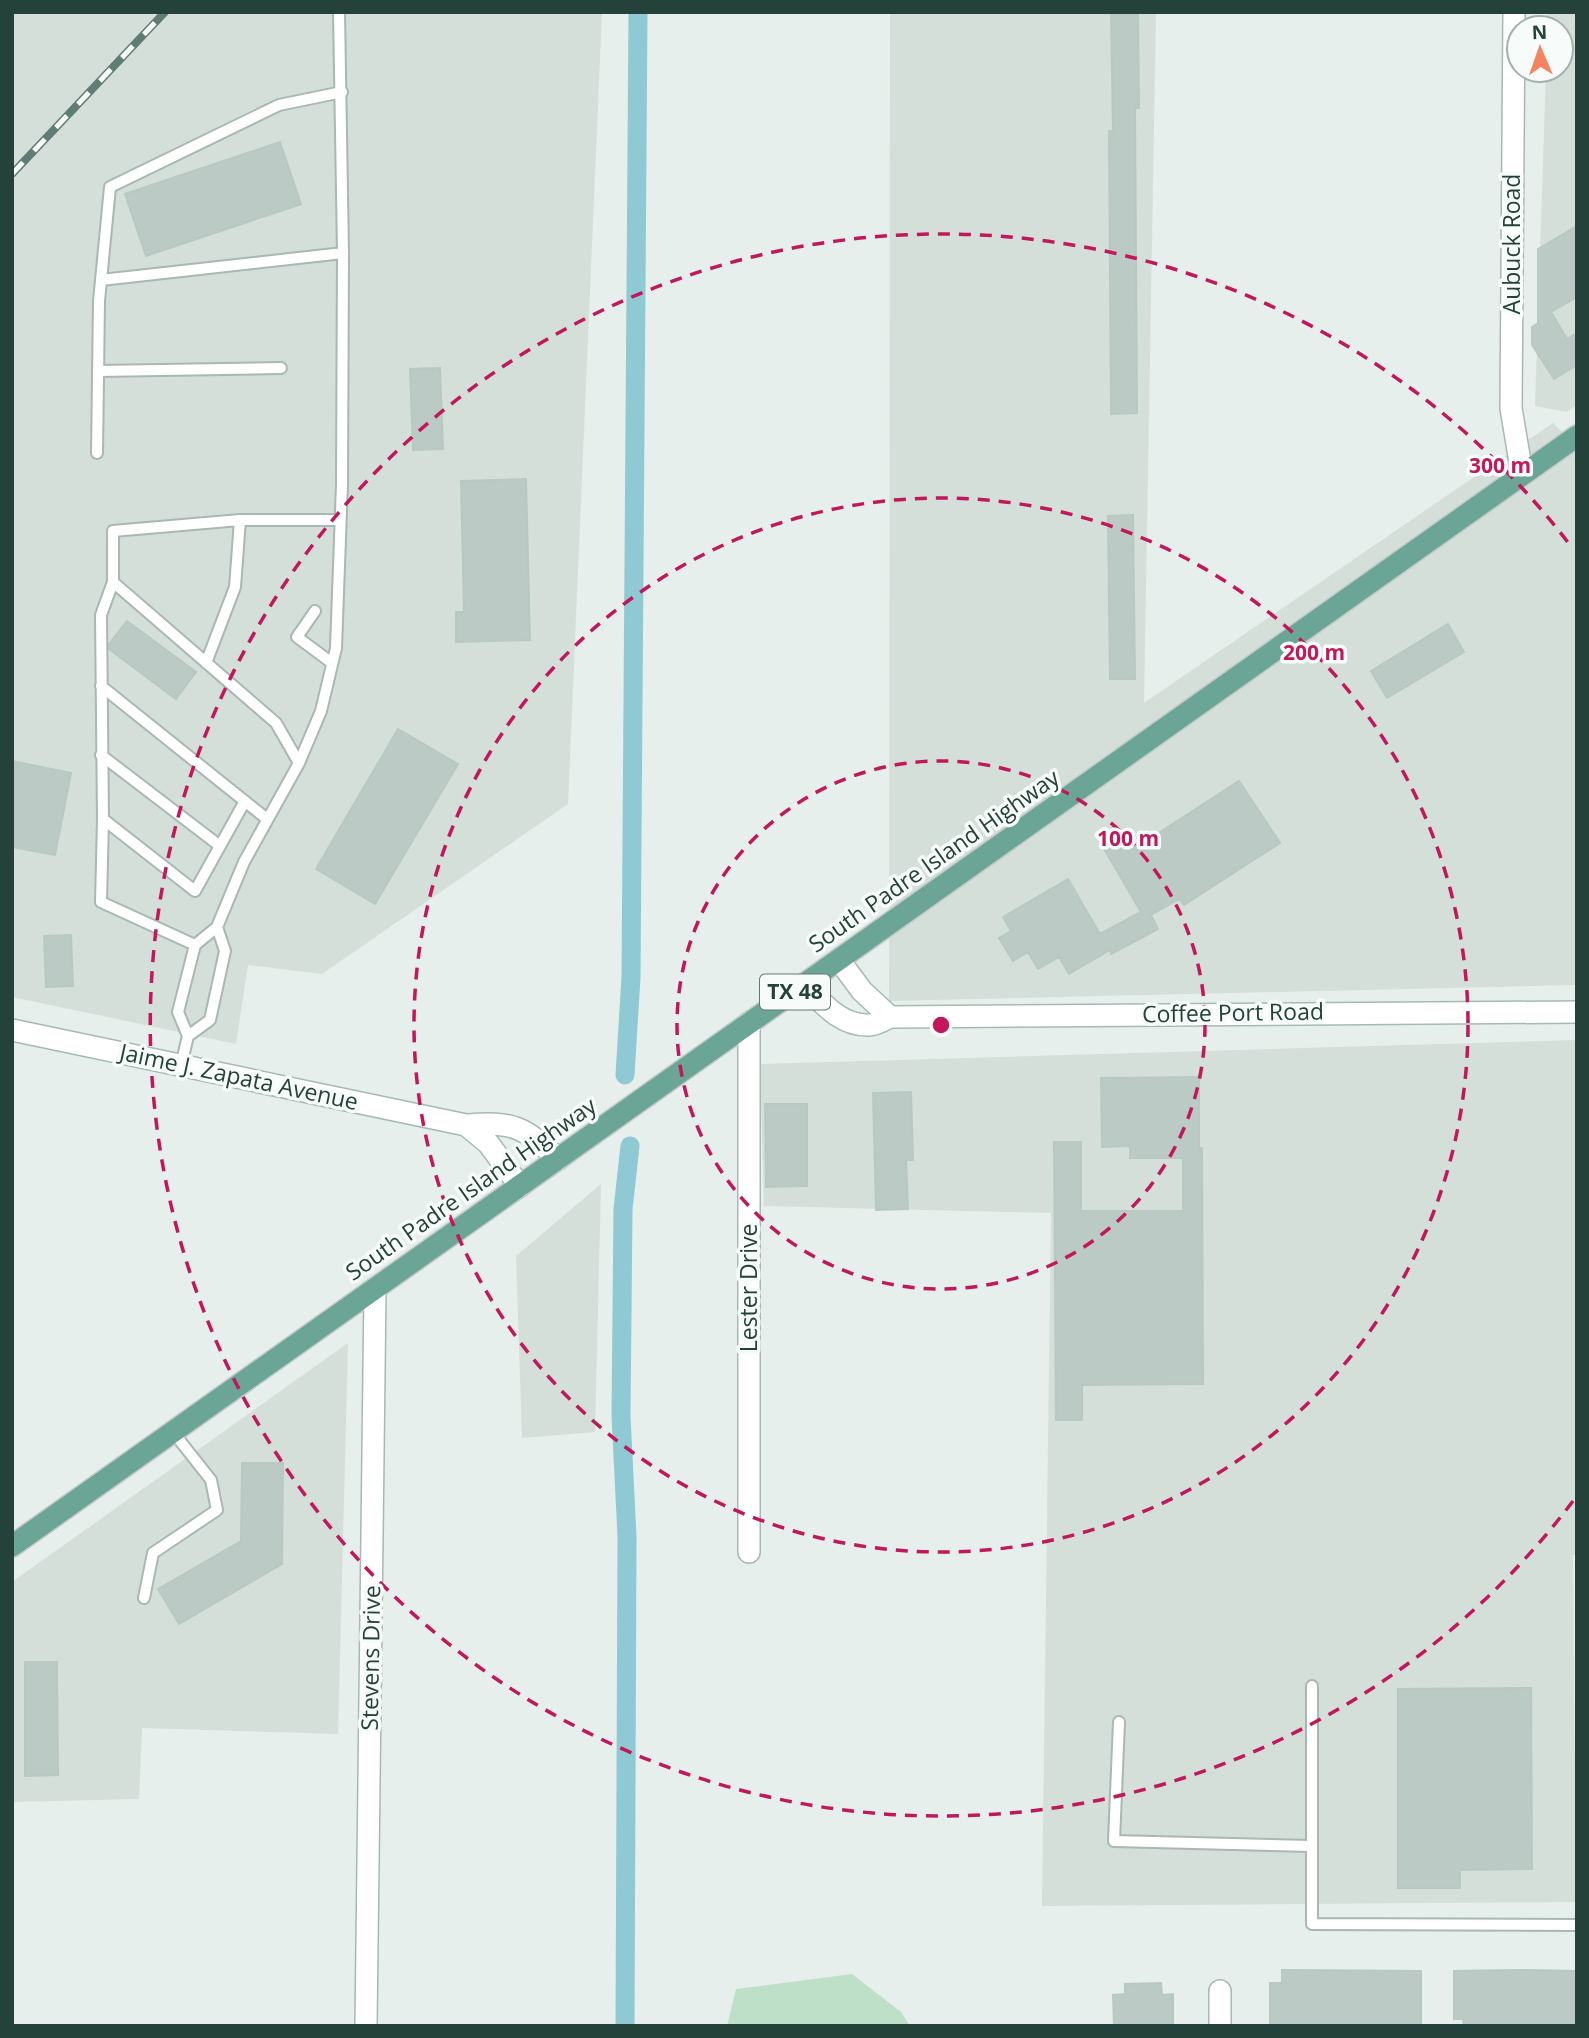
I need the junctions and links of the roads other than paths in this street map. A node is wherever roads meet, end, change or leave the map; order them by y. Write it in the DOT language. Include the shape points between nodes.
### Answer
graph roads {
  1 [pos="339,12"];
  2 [pos="1514,12"];
  3 [pos="342,92"];
  4 [pos="343,253"];
  5 [pos="101,280"];
  6 [pos="281,368"];
  7 [pos="98,371"];
  8 [pos="1577,436"];
  9 [pos="97,453"];
  10 [pos="1522,474"];
  11 [pos="240,520"];
  12 [pos="340,520"];
  13 [pos="113,582"];
  14 [pos="315,611"];
  15 [pos="206,663"];
  16 [pos="332,663"];
  17 [pos="101,686"];
  18 [pos="101,755"];
  19 [pos="299,763"];
  20 [pos="244,802"];
  21 [pos="103,819"];
  22 [pos="267,819"];
  23 [pos="220,846"];
  24 [pos="217,927"];
  25 [pos="195,945"];
  26 [pos="839,960"];
  27 [pos="805,985"];
  28 [pos="1577,1012"];
  29 [pos="890,1017"];
  30 [pos="749,1023"];
  31 [pos="12,1030"];
  32 [pos="188,1035"];
  33 [pos="181,1065"];
  34 [pos="466,1125"];
  35 [pos="558,1159"];
  36 [pos="520,1186"];
  37 [pos="376,1290"];
  38 [pos="173,1432"];
  39 [pos="12,1546"];
  40 [pos="749,1552"];
  41 [pos="144,1598"];
  42 [pos="1312,1686"];
  43 [pos="1119,1722"];
  44 [pos="1310,1846"];
  45 [pos="1577,1924"];
  46 [pos="1220,1991"];
  47 [pos="366,2026"];
  48 [pos="1220,2026"];
  1 -- 3 [label="lane"];
  2 -- 10 [label="street, Aubuck Road" via="1511,408"];
  3 -- 4 [label="lane"];
  3 -- 5 [label="lane" via="279,105 110,187"];
  4 -- 5 [label="lane"];
  4 -- 12 [label="lane"];
  5 -- 7 [label="lane"];
  6 -- 7 [label="lane"];
  7 -- 9 [label="lane"];
  8 -- 10 [label="main road, South Padre Island Highway / TX 48"];
  10 -- 26 [label="main road, South Padre Island Highway / TX 48"];
  11 -- 12 [label="lane"];
  11 -- 13 [label="lane" via="113,531"];
  11 -- 15 [label="lane" via="235,587"];
  12 -- 16 [label="lane"];
  13 -- 15 [label="lane"];
  13 -- 17 [label="lane" via="101,615"];
  14 -- 16 [label="lane" via="297,636"];
  15 -- 19 [label="lane" via="276,723"];
  16 -- 19 [label="lane" via="321,711"];
  17 -- 18 [label="lane"];
  17 -- 20 [label="lane"];
  18 -- 21 [label="lane"];
  18 -- 23 [label="lane"];
  19 -- 22 [label="lane"];
  20 -- 22 [label="lane"];
  20 -- 23 [label="lane"];
  21 -- 23 [label="lane" via="195,891"];
  21 -- 25 [label="lane" via="101,901"];
  22 -- 24 [label="lane"];
  24 -- 25 [label="lane"];
  24 -- 32 [label="lane" via="225,951 210,1020"];
  25 -- 32 [label="lane" via="178,1012"];
  26 -- 27 [label="main road, South Padre Island Highway / TX 48"];
  26 -- 29 [label="street" via="862,991"];
  27 -- 29 [label="street, Coffee Port Road" via="831,1013 848,1021 871,1026"];
  27 -- 30 [label="main road, South Padre Island Highway / TX 48"];
  28 -- 29 [label="street, Coffee Port Road"];
  30 -- 35 [label="main road, South Padre Island Highway / TX 48"];
  30 -- 40 [label="street, Lester Drive"];
  31 -- 33 [label="street, Jaime J. Zapata Avenue"];
  32 -- 33 [label="lane"];
  33 -- 34 [label="street, Jaime J. Zapata Avenue"];
  34 -- 35 [label="street, Jaime J. Zapata Avenue" via="496,1122 530,1133"];
  34 -- 36 [label="street" via="488,1143"];
  35 -- 36 [label="main road, South Padre Island Highway / TX 48"];
  36 -- 37 [label="main road, South Padre Island Highway / TX 48"];
  37 -- 38 [label="main road, South Padre Island Highway / TX 48"];
  37 -- 47 [label="street, Stevens Drive"];
  38 -- 39 [label="main road, South Padre Island Highway / TX 48"];
  38 -- 41 [label="lane" via="211,1480 217,1510 153,1553"];
  42 -- 44 [label="lane"];
  43 -- 44 [label="lane" via="1114,1841"];
  44 -- 45 [label="lane" via="1312,1924"];
  46 -- 48 [label="street"];
}
